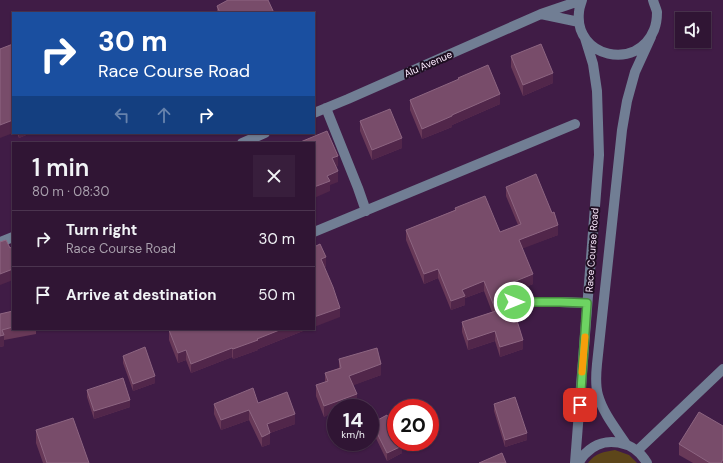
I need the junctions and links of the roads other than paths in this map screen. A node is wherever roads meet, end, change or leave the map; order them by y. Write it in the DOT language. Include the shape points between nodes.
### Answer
graph roads {
  1 [pos="582,0"];
  2 [pos="653,0"];
  3 [pos="541,14"];
  4 [pos="579,22"];
  5 [pos="651,37"];
  6 [pos="585,38"];
  7 [pos="326,108"];
  8 [pos="315,113"];
  9 [pos="576,124"];
  10 [pos="264,134"];
  11 [pos="244,142"];
  12 [pos="366,211"];
  13 [pos="315,232"];
  14 [pos="12,237"];
  15 [pos="0,242"];
  16 [pos="514,302"];
  17 [pos="587,303"];
  18 [pos="723,369"];
  19 [pos="626,444"];
  20 [pos="638,450"];
  21 [pos="575,463"];
  22 [pos="578,463"];
  23 [pos="647,463"];
  1 -- 3 [label="street, Alu Avenue"];
  1 -- 4 [label="street"];
  2 -- 5 [label="street, Race Course Road" via="657,12 656,25"];
  3 -- 4 [label="street"];
  3 -- 7 [label="street, Alu Avenue"];
  4 -- 6 [label="street, Race Course Road"];
  5 -- 6 [label="street" via="640,48 626,54 610,55 596,49"];
  5 -- 19 [label="street, Race Course Road" via="636,72 622,130 597,364 598,395"];
  6 -- 17 [label="street, Race Course Road" via="593,64 597,91 599,156"];
  7 -- 8 [label="street, Alu Avenue"];
  7 -- 12 [label="street"];
  9 -- 12 [label="street"];
  10 -- 11 [label="street"];
  12 -- 13 [label="street"];
  14 -- 15 [label="street"];
  16 -- 17 [label="street"];
  17 -- 21 [label="street, Race Course Road"];
  18 -- 20 [label="street"];
  19 -- 20 [label="street"];
  19 -- 22 [label="street" via="612,442 598,445 586,453"];
  20 -- 23 [label="street"];
}
